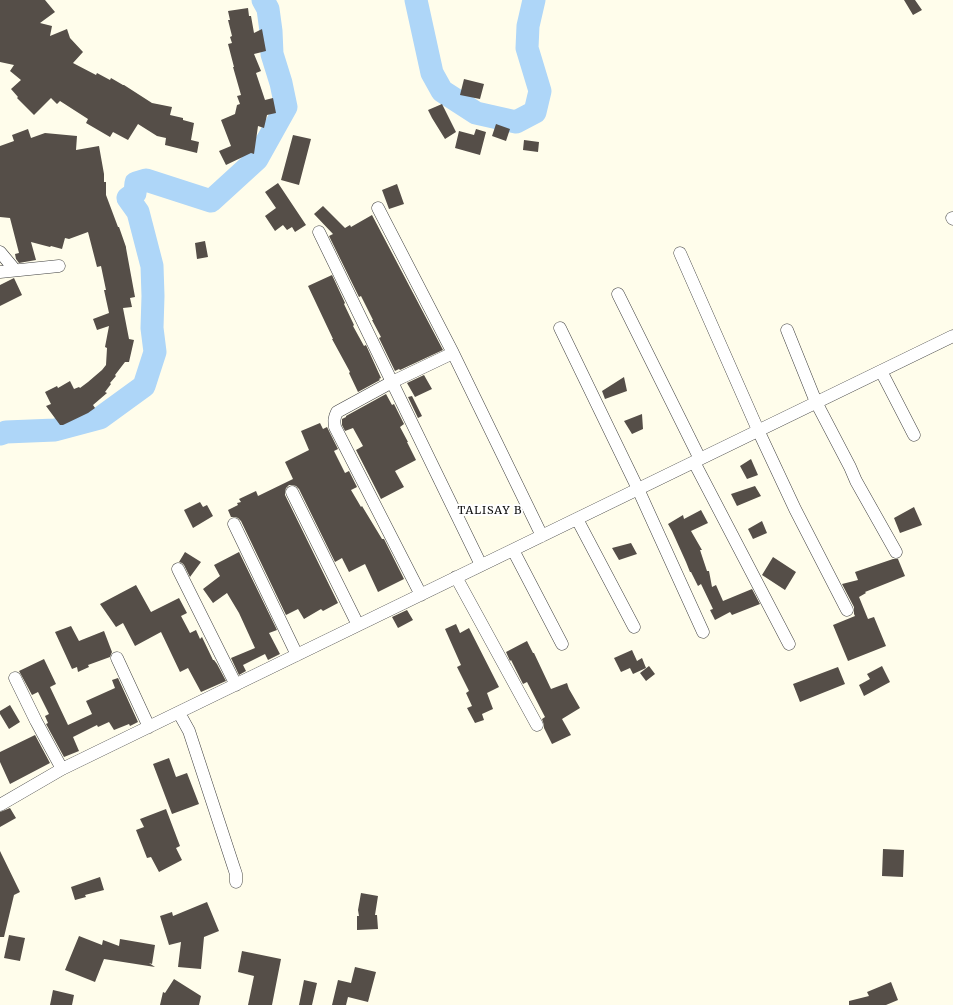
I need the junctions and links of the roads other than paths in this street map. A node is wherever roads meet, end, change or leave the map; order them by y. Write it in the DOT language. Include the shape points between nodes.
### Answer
graph roads {
  1 [pos="378,208"];
  2 [pos="319,232"];
  3 [pos="0,252"];
  4 [pos="680,253"];
  5 [pos="59,266"];
  6 [pos="15,270"];
  7 [pos="0,272"];
  8 [pos="618,294"];
  9 [pos="560,328"];
  10 [pos="787,330"];
  11 [pos="953,336"];
  12 [pos="453,353"];
  13 [pos="881,371"];
  14 [pos="392,382"];
  15 [pos="816,402"];
  16 [pos="758,430"];
  17 [pos="914,435"];
  18 [pos="697,460"];
  19 [pos="638,489"];
  20 [pos="292,492"];
  21 [pos="577,519"];
  22 [pos="234,524"];
  23 [pos="542,536"];
  24 [pos="513,550"];
  25 [pos="896,552"];
  26 [pos="481,565"];
  27 [pos="178,569"];
  28 [pos="456,578"];
  29 [pos="421,595"];
  30 [pos="848,610"];
  31 [pos="358,625"];
  32 [pos="634,626"];
  33 [pos="703,632"];
  34 [pos="562,644"];
  35 [pos="789,644"];
  36 [pos="297,655"];
  37 [pos="117,658"];
  38 [pos="15,678"];
  39 [pos="236,685"];
  40 [pos="179,713"];
  41 [pos="537,726"];
  42 [pos="148,727"];
  43 [pos="62,769"];
  44 [pos="0,805"];
  45 [pos="236,882"];
  1 -- 12 [label="street"];
  2 -- 14 [label="street"];
  3 -- 6 [label="street"];
  4 -- 16 [label="street"];
  5 -- 6 [label="street"];
  6 -- 7 [label="street"];
  8 -- 18 [label="street"];
  9 -- 19 [label="street"];
  10 -- 15 [label="street"];
  11 -- 13 [label="street"];
  12 -- 14 [label="street"];
  12 -- 23 [label="street"];
  13 -- 15 [label="street"];
  13 -- 17 [label="street"];
  14 -- 26 [label="street"];
  14 -- 29 [label="street" via="338,412 334,421"];
  15 -- 16 [label="street"];
  15 -- 25 [label="street"];
  16 -- 18 [label="street"];
  16 -- 30 [label="street" via="795,509"];
  18 -- 19 [label="street"];
  18 -- 35 [label="street"];
  19 -- 21 [label="street"];
  19 -- 33 [label="street"];
  20 -- 31 [label="street"];
  21 -- 23 [label="street"];
  21 -- 32 [label="street"];
  22 -- 36 [label="street"];
  23 -- 24 [label="street"];
  24 -- 26 [label="street"];
  24 -- 34 [label="street"];
  26 -- 28 [label="street"];
  27 -- 39 [label="street"];
  28 -- 29 [label="street"];
  28 -- 41 [label="street"];
  29 -- 31 [label="street"];
  31 -- 36 [label="street"];
  36 -- 39 [label="street"];
  37 -- 42 [label="street"];
  38 -- 43 [label="street"];
  39 -- 40 [label="street"];
  40 -- 42 [label="street"];
  40 -- 45 [label="street" via="189,730 236,874"];
  42 -- 43 [label="street"];
  43 -- 44 [label="street"];
}
